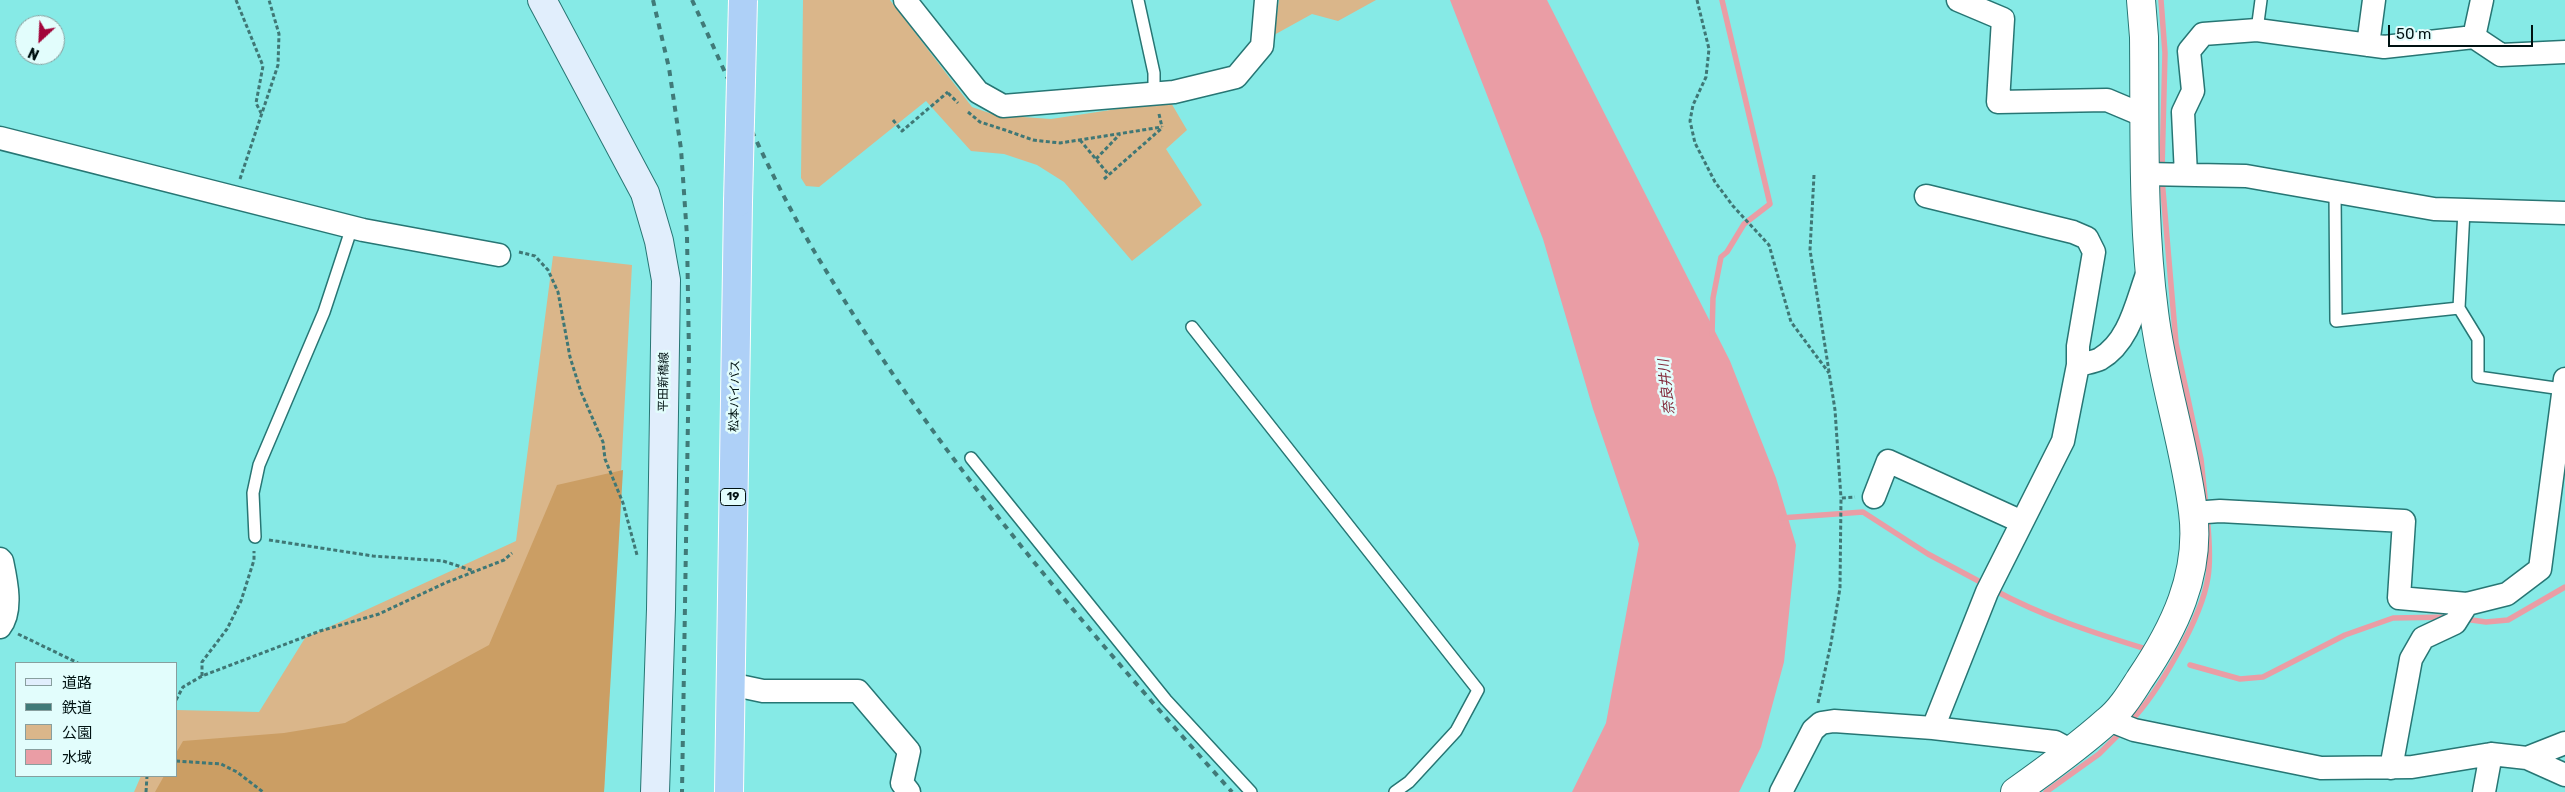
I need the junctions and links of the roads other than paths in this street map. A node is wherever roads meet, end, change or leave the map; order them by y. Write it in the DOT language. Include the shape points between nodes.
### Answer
graph roads {
  1 [pos="542,0"];
  2 [pos="743,0"];
  3 [pos="905,0"];
  4 [pos="1138,0"];
  5 [pos="1266,0"];
  6 [pos="1958,0"];
  7 [pos="2141,0"];
  8 [pos="2261,0"];
  9 [pos="2374,0"];
  10 [pos="2482,0"];
  11 [pos="2258,30"];
  12 [pos="2474,37"];
  13 [pos="2368,45"];
  14 [pos="2565,52"];
  15 [pos="1154,94"];
  16 [pos="2145,116"];
  17 [pos="0,138"];
  18 [pos="2165,174"];
  19 [pos="2335,192"];
  20 [pos="1926,196"];
  21 [pos="2464,210"];
  22 [pos="2565,213"];
  23 [pos="352,227"];
  24 [pos="499,255"];
  25 [pos="2149,269"];
  26 [pos="2459,308"];
  27 [pos="1192,327"];
  28 [pos="2078,364"];
  29 [pos="2564,384"];
  30 [pos="971,458"];
  31 [pos="1874,496"];
  32 [pos="2205,512"];
  33 [pos="2022,522"];
  34 [pos="254,537"];
  35 [pos="0,559"];
  36 [pos="2461,614"];
  37 [pos="2,624"];
  38 [pos="730,684"];
  39 [pos="2121,726"];
  40 [pos="1932,728"];
  41 [pos="2565,743"];
  42 [pos="2070,750"];
  43 [pos="2491,754"];
  44 [pos="2527,758"];
  45 [pos="2391,768"];
  46 [pos="2565,775"];
  47 [pos="903,789"];
  48 [pos="655,792"];
  49 [pos="729,792"];
  50 [pos="1251,792"];
  51 [pos="1396,792"];
  52 [pos="1781,792"];
  53 [pos="2015,792"];
  54 [pos="2484,792"];
  1 -- 48 [label="main road, 平田新橋線" via="644,193 659,241 666,280"];
  2 -- 38 [label="highway, 松本バイパス / 19, bridge"];
  3 -- 15 [label="street" via="978,92 1002,106"];
  4 -- 15 [label="lane" via="1154,73"];
  5 -- 15 [label="street" via="1262,46 1236,77"];
  6 -- 16 [label="street" via="2003,19 1998,102 2107,100"];
  7 -- 16 [label="street"];
  8 -- 11 [label="lane"];
  9 -- 13 [label="street"];
  10 -- 12 [label="street"];
  11 -- 13 [label="street"];
  11 -- 18 [label="street" via="2203,34 2189,52 2193,91 2183,112"];
  12 -- 13 [label="street" via="2384,48"];
  12 -- 14 [label="street" via="2501,55"];
  16 -- 18 [label="street"];
  17 -- 23 [label="street"];
  18 -- 19 [label="street" via="2246,176"];
  18 -- 25 [label="street"];
  19 -- 21 [label="street" via="2434,209"];
  19 -- 26 [label="lane" via="2336,321"];
  20 -- 28 [label="street" via="2073,232 2086,238 2094,252 2078,346"];
  21 -- 22 [label="street"];
  21 -- 26 [label="lane"];
  23 -- 24 [label="street"];
  23 -- 34 [label="lane" via="324,312 259,465 253,493"];
  25 -- 28 [label="street" via="2127,330 2113,349 2099,360"];
  25 -- 32 [label="street" via="2154,314"];
  26 -- 29 [label="lane" via="2478,340 2478,377"];
  27 -- 51 [label="lane" via="1478,690 1456,731"];
  28 -- 33 [label="street" via="2063,441"];
  29 -- 36 [label="street" via="2540,569 2507,594"];
  30 -- 50 [label="lane" via="1166,700"];
  31 -- 33 [label="street" via="1888,461"];
  32 -- 36 [label="street" via="2404,521 2399,598"];
  32 -- 39 [label="street" via="2183,599"];
  33 -- 40 [label="street" via="1991,585"];
  35 -- 37 [label="street" via="8,591"];
  36 -- 45 [label="street" via="2423,638 2411,659"];
  38 -- 47 [label="street" via="763,691 858,691 909,751"];
  38 -- 49 [label="highway, 松本バイパス / 19"];
  39 -- 42 [label="street"];
  39 -- 45 [label="street" via="2321,768"];
  40 -- 42 [label="street" via="2054,742"];
  40 -- 52 [label="street" via="1834,721 1821,723 1813,730"];
  41 -- 44 [label="street"];
  42 -- 53 [label="street"];
  43 -- 44 [label="street"];
  43 -- 45 [label="street"];
  43 -- 54 [label="street"];
  44 -- 46 [label="street"];
}
